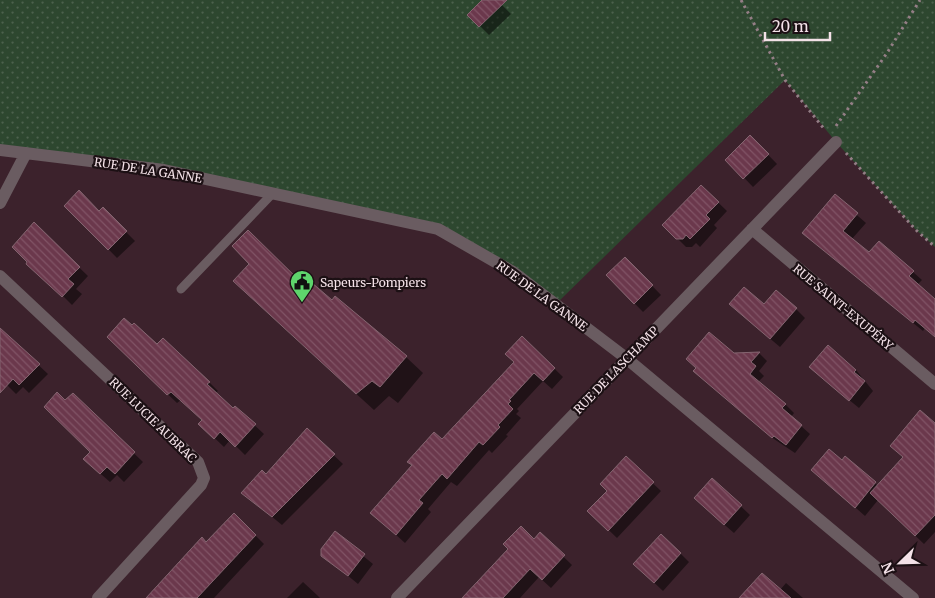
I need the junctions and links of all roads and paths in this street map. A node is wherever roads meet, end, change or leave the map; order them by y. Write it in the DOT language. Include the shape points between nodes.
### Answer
graph roads {
  1 [pos="920,0"];
  2 [pos="835,128"];
  3 [pos="836,142"];
  4 [pos="0,150"];
  5 [pos="26,153"];
  6 [pos="273,193"];
  7 [pos="0,202"];
  8 [pos="752,229"];
  9 [pos="0,276"];
  10 [pos="181,289"];
  11 [pos="626,358"];
  12 [pos="935,384"];
  13 [pos="98,598"];
  14 [pos="397,598"];
  15 [pos="913,598"];
  1 -- 2 [label="path"];
  3 -- 8 [label="street, RUE DE LASCHAMP"];
  4 -- 5 [label="street, RUE DE LA GANNE"];
  5 -- 6 [label="street, RUE DE LA GANNE" via="164,170"];
  5 -- 7 [label="street"];
  6 -- 10 [label="lane"];
  6 -- 11 [label="street, RUE DE LA GANNE" via="438,229 513,272"];
  8 -- 11 [label="street, RUE DE LASCHAMP"];
  8 -- 12 [label="street, RUE SAINT-EXUPÉRY"];
  9 -- 13 [label="street, RUE LUCIE AUBRAC" via="198,462 204,478 202,485"];
  11 -- 14 [label="street, RUE DE LASCHAMP"];
  11 -- 15 [label="street, RUE DE LA GANNE"];
}
